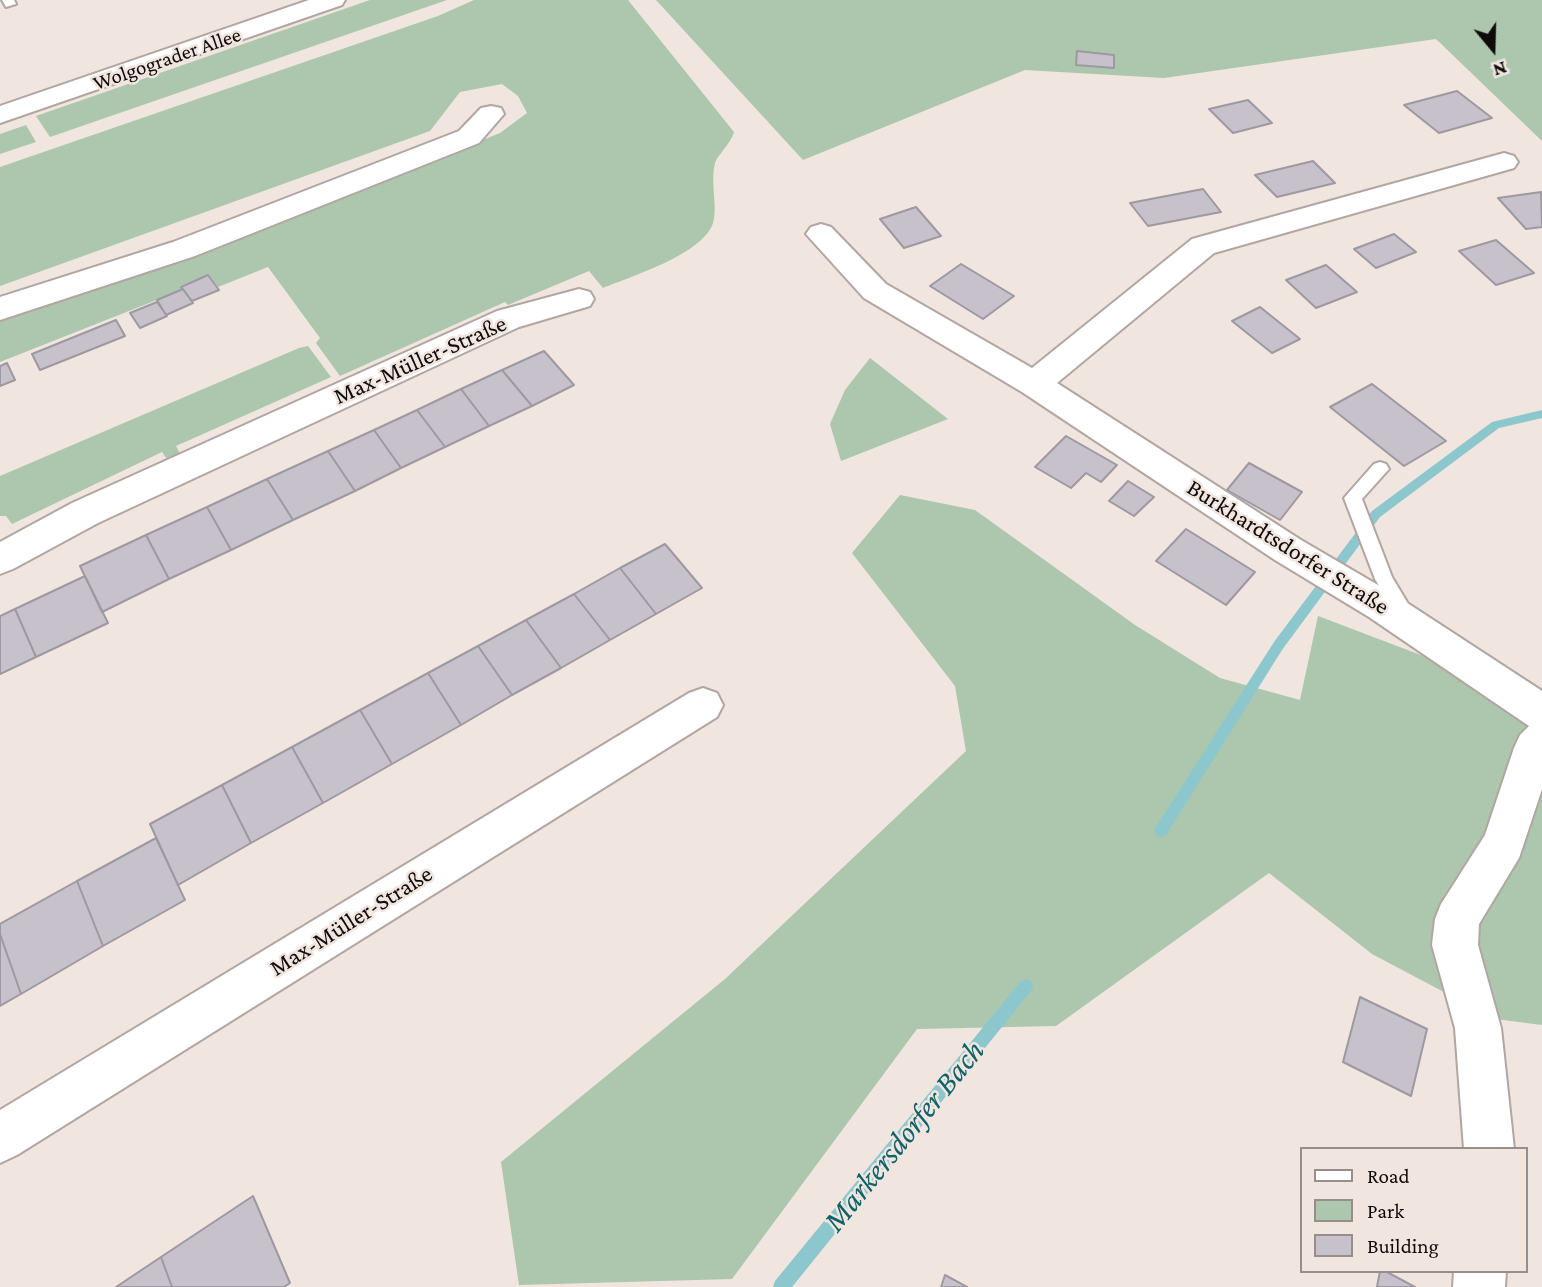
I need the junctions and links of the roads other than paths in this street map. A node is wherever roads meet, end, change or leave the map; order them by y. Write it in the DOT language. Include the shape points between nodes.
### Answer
graph roads {
  1 [pos="333,0"];
  2 [pos="491,114"];
  3 [pos="0,116"];
  4 [pos="1504,162"];
  5 [pos="821,234"];
  6 [pos="579,299"];
  7 [pos="0,309"];
  8 [pos="1034,384"];
  9 [pos="1380,470"];
  10 [pos="0,559"];
  11 [pos="1398,616"];
  12 [pos="703,705"];
  13 [pos="1542,713"];
  14 [pos="1542,739"];
  15 [pos="0,1138"];
  16 [pos="1489,1147"];
  1 -- 3 [label="street, Wolgograder Allee"];
  2 -- 7 [label="street" via="469,137 184,249"];
  4 -- 8 [label="street" via="1203,246"];
  5 -- 8 [label="street, Burkhardtsdorfer Straße" via="875,291"];
  6 -- 10 [label="street, Max-Müller-Straße" via="508,319 85,513"];
  8 -- 11 [label="street, Burkhardtsdorfer Straße"];
  9 -- 11 [label="lane" via="1353,498"];
  11 -- 13 [label="street, Burkhardtsdorfer Straße"];
  12 -- 15 [label="street, Max-Müller-Straße"];
  14 -- 16 [label="street" via="1534,748 1504,844 1457,919 1455,945 1478,1028"];
}
